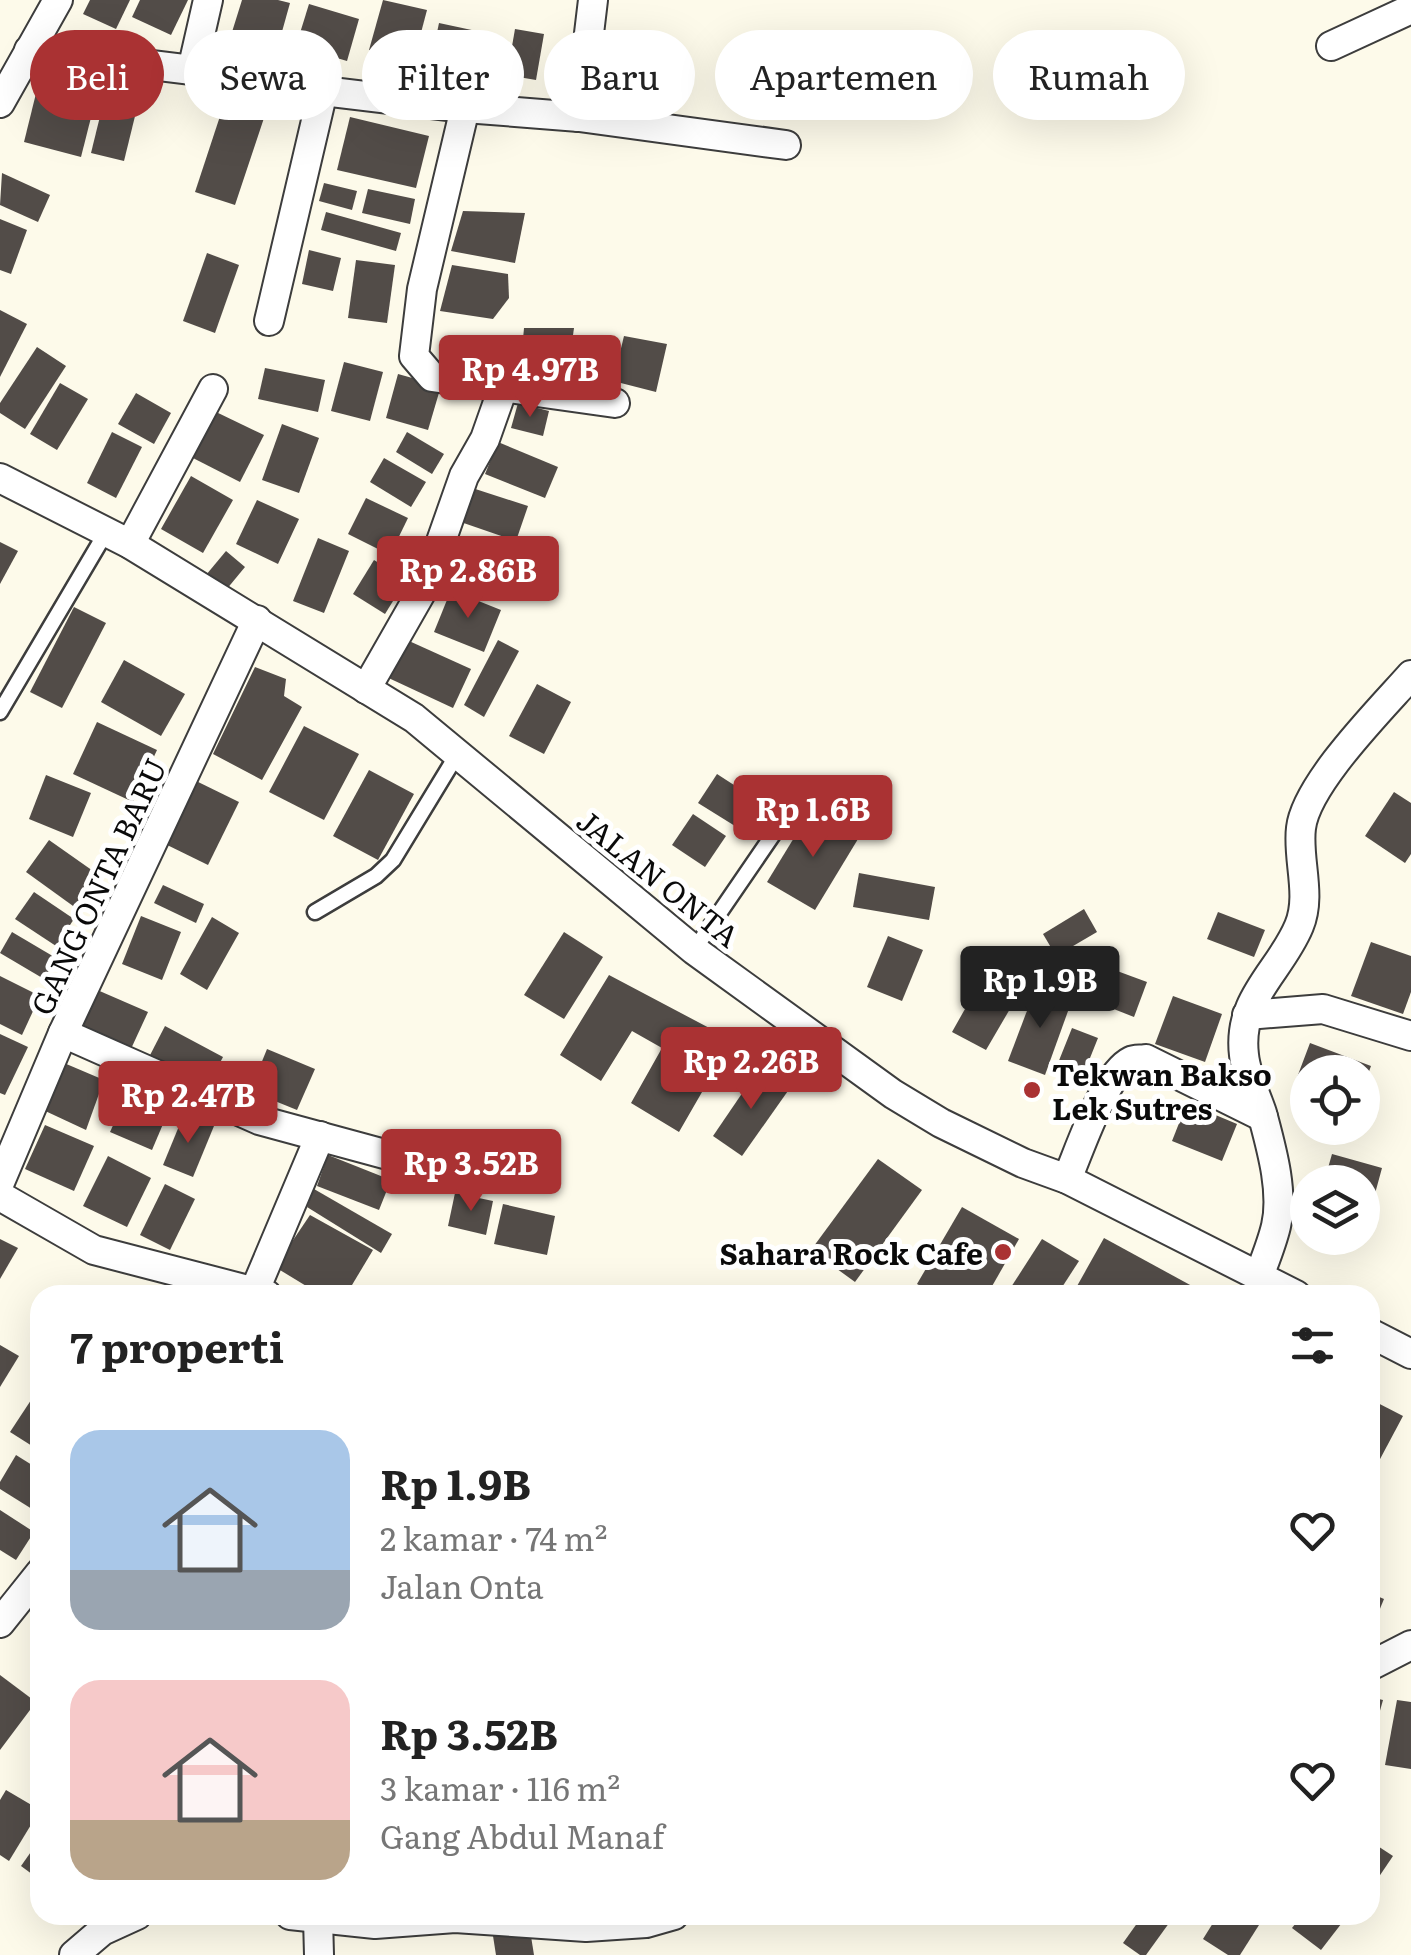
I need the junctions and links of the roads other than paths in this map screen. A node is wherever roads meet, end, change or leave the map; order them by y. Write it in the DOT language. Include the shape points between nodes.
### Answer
graph roads {
  1 [pos="58,0"];
  2 [pos="208,0"];
  3 [pos="593,0"];
  4 [pos="1411,9"];
  5 [pos="201,30"];
  6 [pos="589,30"];
  7 [pos="1331,46"];
  8 [pos="29,50"];
  9 [pos="184,69"];
  10 [pos="0,103"];
  11 [pos="316,120"];
  12 [pos="462,120"];
  13 [pos="601,120"];
  14 [pos="786,145"];
  15 [pos="269,321"];
  16 [pos="502,388"];
  17 [pos="213,389"];
  18 [pos="615,403"];
  19 [pos="0,478"];
  20 [pos="118,539"];
  21 [pos="257,620"];
  22 [pos="1411,675"];
  23 [pos="366,689"];
  24 [pos="0,712"];
  25 [pos="459,753"];
  26 [pos="796,801"];
  27 [pos="315,912"];
  28 [pos="694,950"];
  29 [pos="1247,1015"];
  30 [pos="63,1033"];
  31 [pos="1411,1036"];
  32 [pos="1262,1116"];
  33 [pos="320,1136"];
  34 [pos="436,1168"];
  35 [pos="1067,1179"];
  36 [pos="0,1182"];
  37 [pos="0,1196"];
  38 [pos="1260,1276"];
  39 [pos="205,1285"];
  40 [pos="264,1285"];
  41 [pos="1277,1285"];
  42 [pos="1380,1338"];
  43 [pos="1411,1354"];
  44 [pos="30,1585"];
  45 [pos="0,1623"];
  46 [pos="1411,1645"];
  47 [pos="1380,1659"];
  48 [pos="1380,1664"];
  49 [pos="1411,1671"];
  50 [pos="116,1925"];
  51 [pos="307,1925"];
  52 [pos="570,1925"];
  53 [pos="606,1925"];
  54 [pos="74,1955"];
  55 [pos="320,1955"];
  1 -- 8 [label="street"];
  2 -- 5 [label="street"];
  3 -- 6 [label="street"];
  4 -- 7 [label="street"];
  8 -- 9 [label="street"];
  8 -- 10 [label="street"];
  11 -- 15 [label="street"];
  12 -- 16 [label="street" via="422,289 414,356 432,377"];
  13 -- 14 [label="street"];
  16 -- 18 [label="street"];
  16 -- 23 [label="street" via="426,584"];
  17 -- 20 [label="street"];
  19 -- 20 [label="street, JALAN ONTA"];
  20 -- 21 [label="street, JALAN ONTA"];
  20 -- 24 [label="lane"];
  21 -- 23 [label="street, JALAN ONTA"];
  21 -- 30 [label="street, GANG ONTA BARU"];
  22 -- 29 [label="street" via="1309,802 1300,830 1301,922"];
  23 -- 25 [label="street, JALAN ONTA"];
  25 -- 27 [label="lane" via="393,860"];
  25 -- 28 [label="street, JALAN ONTA"];
  26 -- 28 [label="lane"];
  28 -- 35 [label="street, JALAN ONTA" via="893,1094 990,1147"];
  29 -- 31 [label="street" via="1324,1009"];
  29 -- 32 [label="street" via="1244,1056"];
  30 -- 33 [label="street" via="259,1120"];
  30 -- 36 [label="street, GANG ONTA BARU"];
  32 -- 35 [label="street" via="1146,1059 1131,1061 1104,1095"];
  32 -- 38 [label="street" via="1278,1202"];
  33 -- 34 [label="street"];
  33 -- 40 [label="street"];
  35 -- 38 [label="street, JALAN ONTA"];
  37 -- 39 [label="street" via="94,1250"];
  38 -- 41 [label="street, JALAN ONTA"];
  42 -- 43 [label="street"];
  44 -- 45 [label="street"];
  46 -- 47 [label="street"];
  48 -- 49 [label="street"];
  50 -- 54 [label="street"];
  51 -- 55 [label="street"];
  52 -- 53 [label="street"];
}
